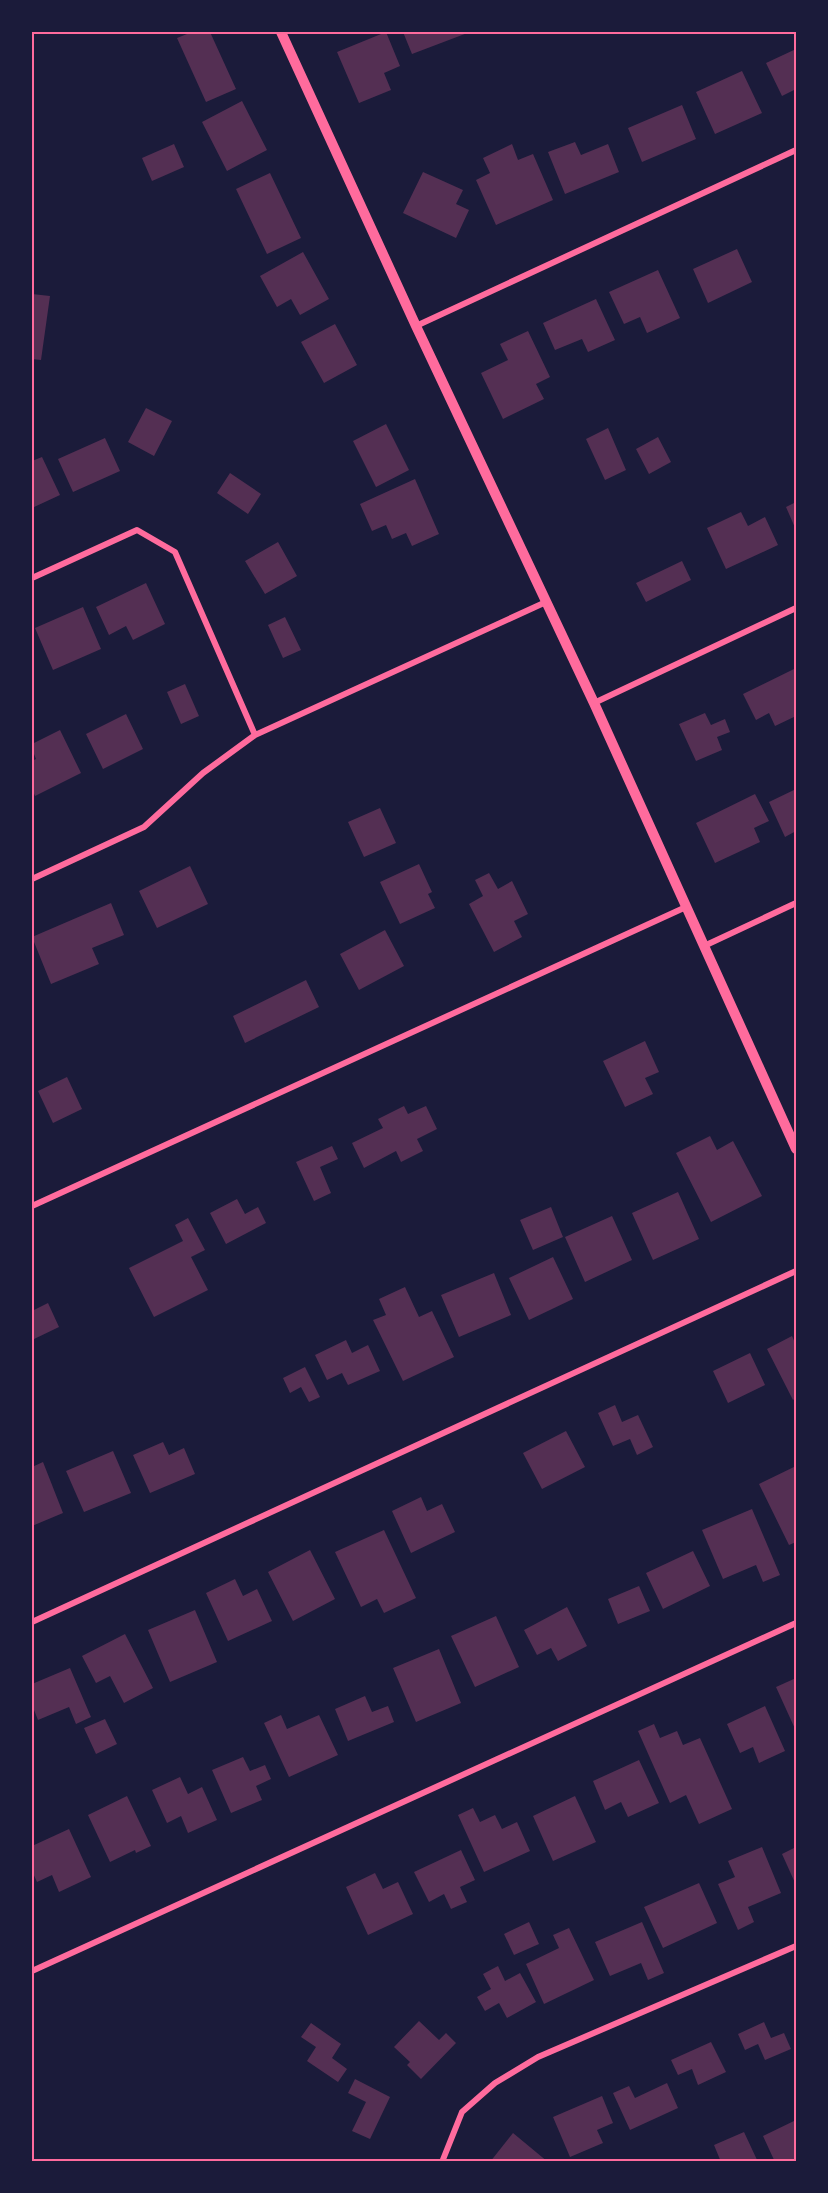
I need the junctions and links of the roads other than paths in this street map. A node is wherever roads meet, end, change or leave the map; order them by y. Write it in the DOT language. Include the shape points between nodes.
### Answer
graph roads {
  1 [pos="281,32"];
  2 [pos="796,150"];
  3 [pos="416,326"];
  4 [pos="32,578"];
  5 [pos="546,602"];
  6 [pos="796,608"];
  7 [pos="594,704"];
  8 [pos="255,735"];
  9 [pos="32,879"];
  10 [pos="796,903"];
  11 [pos="686,907"];
  12 [pos="705,946"];
  13 [pos="796,1149"];
  14 [pos="32,1206"];
  15 [pos="796,1270"];
  16 [pos="32,1622"];
  17 [pos="796,1623"];
  18 [pos="796,1946"];
  19 [pos="32,1971"];
  20 [pos="442,2162"];
  1 -- 3 [label="street"];
  2 -- 3 [label="street"];
  3 -- 5 [label="street"];
  4 -- 8 [label="street" via="137,530 176,552"];
  5 -- 7 [label="street"];
  5 -- 8 [label="street"];
  6 -- 7 [label="street"];
  7 -- 11 [label="street"];
  8 -- 9 [label="street" via="203,773 144,827"];
  10 -- 12 [label="street"];
  11 -- 12 [label="street"];
  11 -- 14 [label="street"];
  12 -- 13 [label="street"];
  15 -- 16 [label="street"];
  17 -- 19 [label="street"];
  18 -- 20 [label="street" via="538,2057 495,2083 462,2112"];
}
